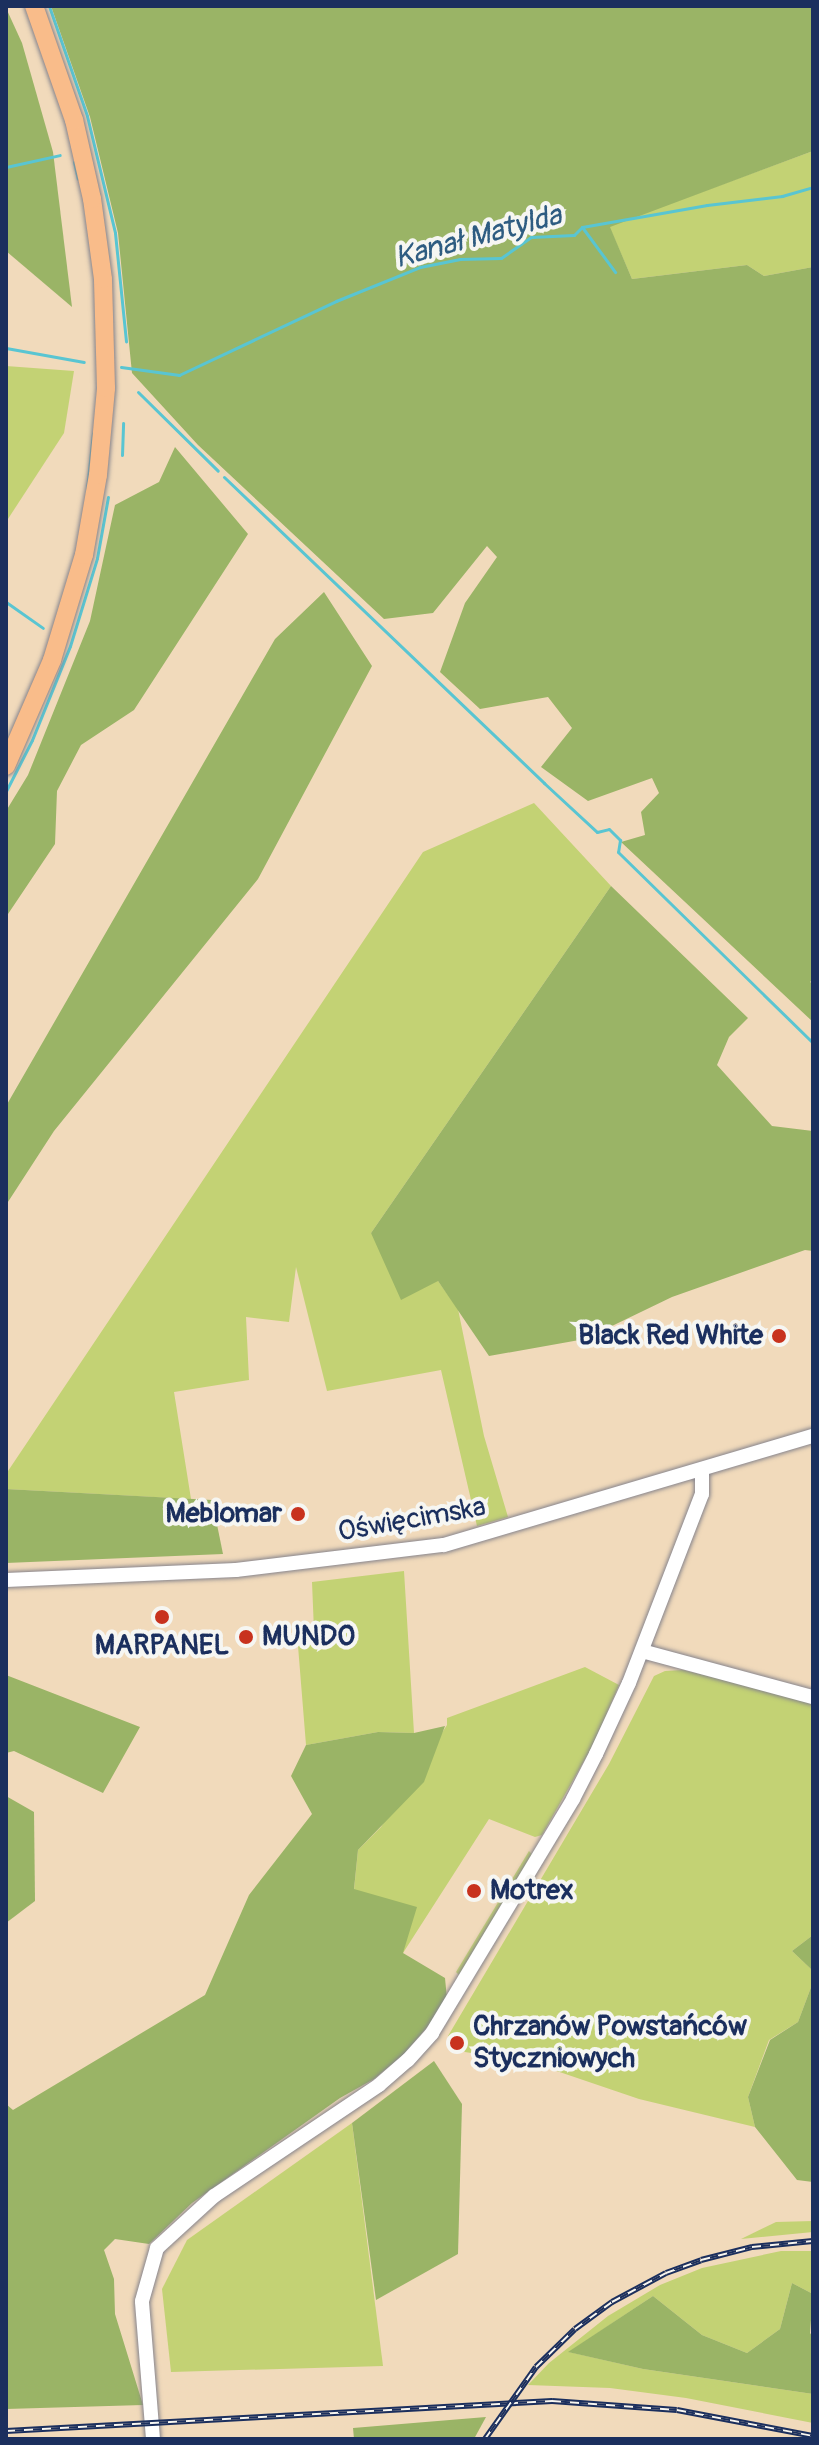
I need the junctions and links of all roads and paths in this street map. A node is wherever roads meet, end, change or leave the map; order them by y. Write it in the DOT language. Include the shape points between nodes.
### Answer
graph roads {
  1 [pos="34,6"];
  2 [pos="6,766"];
  3 [pos="813,1436"];
  4 [pos="702,1470"];
  5 [pos="6,1580"];
  6 [pos="642,1651"];
  7 [pos="813,1697"];
  8 [pos="153,2439"];
  1 -- 2 [label="main road" via="85,161 98,237 106,388 84,555 52,660"];
  3 -- 4 [label="street, Oświęcimska"];
  4 -- 5 [label="street, Oświęcimska" via="444,1545 236,1570"];
  4 -- 6 [label="street" via="702,1494"];
  6 -- 7 [label="street"];
  6 -- 8 [label="street" via="573,1799 432,2033 379,2085 214,2196 157,2248 142,2301"];
}
